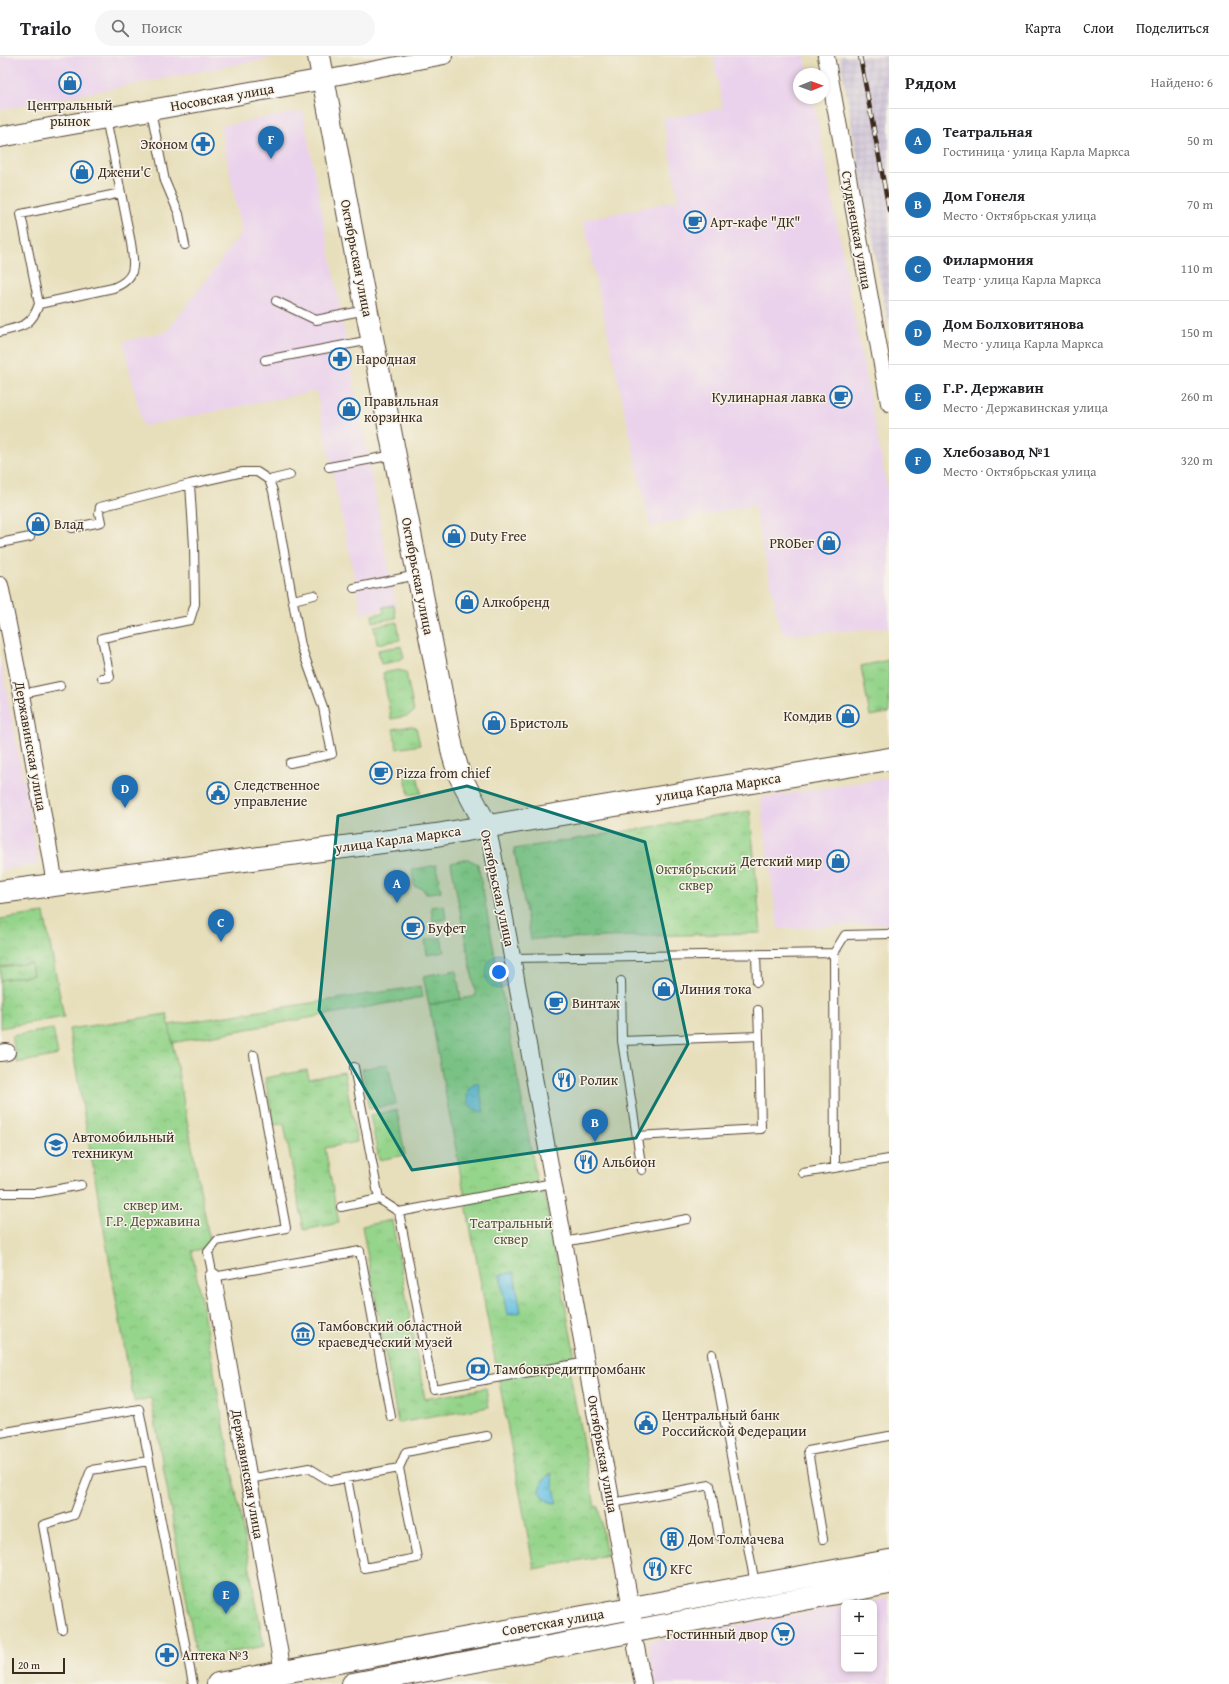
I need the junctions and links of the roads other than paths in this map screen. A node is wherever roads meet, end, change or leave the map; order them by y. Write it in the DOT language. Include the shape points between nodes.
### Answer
graph roads {
  1 [pos="319,56"];
  2 [pos="444,56"];
  3 [pos="826,56"];
  4 [pos="408,59"];
  5 [pos="324,79"];
  6 [pos="150,110"];
  7 [pos="106,118"];
  8 [pos="0,137"];
  9 [pos="121,193"];
  10 [pos="185,245"];
  11 [pos="276,301"];
  12 [pos="38,304"];
  13 [pos="366,310"];
  14 [pos="0,332"];
  15 [pos="372,340"];
  16 [pos="265,360"];
  17 [pos="889,403"];
  18 [pos="394,454"];
  19 [pos="329,467"];
  20 [pos="290,476"];
  21 [pos="269,480"];
  22 [pos="190,484"];
  23 [pos="72,528"];
  24 [pos="30,536"];
  25 [pos="0,543"];
  26 [pos="418,574"];
  27 [pos="0,584"];
  28 [pos="354,588"];
  29 [pos="314,595"];
  30 [pos="293,600"];
  31 [pos="102,678"];
  32 [pos="60,686"];
  33 [pos="22,694"];
  34 [pos="889,759"];
  35 [pos="290,763"];
  36 [pos="487,827"];
  37 [pos="55,884"];
  38 [pos="0,892"];
  39 [pos="889,934"];
  40 [pos="834,953"];
  41 [pos="756,954"];
  42 [pos="512,958"];
  43 [pos="621,981"];
  44 [pos="757,982"];
  45 [pos="758,1010"];
  46 [pos="759,1036"];
  47 [pos="622,1041"];
  48 [pos="254,1055"];
  49 [pos="354,1067"];
  50 [pos="637,1136"];
  51 [pos="889,1158"];
  52 [pos="835,1168"];
  53 [pos="642,1170"];
  54 [pos="803,1173"];
  55 [pos="553,1183"];
  56 [pos="81,1185"];
  57 [pos="0,1193"];
  58 [pos="379,1199"];
  59 [pos="340,1207"];
  60 [pos="399,1212"];
  61 [pos="687,1219"];
  62 [pos="564,1242"];
  63 [pos="212,1277"];
  64 [pos="712,1354"];
  65 [pos="587,1362"];
  66 [pos="391,1417"];
  67 [pos="0,1433"];
  68 [pos="487,1436"];
  69 [pos="889,1436"];
  70 [pos="149,1461"];
  71 [pos="399,1468"];
  72 [pos="347,1478"];
  73 [pos="249,1479"];
  74 [pos="612,1503"];
  75 [pos="719,1536"];
  76 [pos="823,1539"];
  77 [pos="889,1560"];
  78 [pos="889,1583"];
  79 [pos="755,1585"];
  80 [pos="631,1608"];
  81 [pos="62,1629"];
  82 [pos="636,1640"];
  83 [pos="283,1672"];
  84 [pos="193,1684"];
  85 [pos="218,1684"];
  86 [pos="353,1684"];
  87 [pos="643,1684"];
  1 -- 5 [label="main road, Октябрьская улица"];
  2 -- 4 [label="street, Носовская улица"];
  3 -- 17 [label="street, Студенецкая улица"];
  4 -- 5 [label="street, Носовская улица"];
  5 -- 6 [label="street, Носовская улица"];
  5 -- 13 [label="main road, Октябрьская улица"];
  6 -- 7 [label="street, Носовская улица"];
  6 -- 10 [label="lane" via="165,181 179,214"];
  7 -- 8 [label="street, Носовская улица"];
  7 -- 9 [label="lane"];
  9 -- 12 [label="lane" via="134,262 132,275 124,284 114,288"];
  9 -- 12 [label="lane" via="21,214"];
  11 -- 13 [label="lane" via="316,320"];
  12 -- 14 [label="lane" via="35,314 25,325"];
  13 -- 15 [label="main road, Октябрьская улица"];
  15 -- 16 [label="lane"];
  15 -- 18 [label="main road, Октябрьская улица"];
  18 -- 19 [label="lane"];
  18 -- 26 [label="main road, Октябрьская улица"];
  20 -- 21 [label="lane"];
  21 -- 22 [label="lane" via="257,472 243,472"];
  21 -- 30 [label="lane"];
  22 -- 23 [label="lane" via="100,507 101,522"];
  22 -- 31 [label="lane" via="195,552 194,613 190,620 102,638 110,677"];
  24 -- 25 [label="lane"];
  26 -- 28 [label="lane"];
  26 -- 36 [label="main road, Октябрьская улица" via="453,754 459,774"];
  27 -- 33 [label="street, Державинская улица"];
  29 -- 30 [label="lane"];
  30 -- 35 [label="lane" via="301,646 323,707 332,754"];
  32 -- 33 [label="lane"];
  33 -- 37 [label="street, Державинская улица"];
  34 -- 36 [label="main road, улица Карла Маркса"];
  36 -- 37 [label="main road, улица Карла Маркса"];
  36 -- 42 [label="street, Октябрьская улица"];
  37 -- 38 [label="main road, улица Карла Маркса"];
  39 -- 40 [label="lane" via="845,935"];
  40 -- 41 [label="lane"];
  40 -- 52 [label="lane"];
  41 -- 42 [label="lane"];
  41 -- 44 [label="lane"];
  42 -- 55 [label="street, Октябрьская улица"];
  43 -- 47 [label="lane"];
  45 -- 46 [label="lane"];
  46 -- 47 [label="lane"];
  46 -- 50 [label="lane" via="760,1129"];
  47 -- 50 [label="lane"];
  48 -- 63 [label="lane" via="286,1228 217,1241 208,1252"];
  49 -- 58 [label="lane"];
  50 -- 53 [label="lane"];
  51 -- 52 [label="lane"];
  52 -- 54 [label="lane"];
  55 -- 60 [label="lane"];
  55 -- 62 [label="street, Октябрьская улица"];
  56 -- 57 [label="lane" via="38,1193"];
  58 -- 59 [label="lane"];
  58 -- 60 [label="lane"];
  60 -- 65 [label="lane" via="433,1389"];
  61 -- 62 [label="lane"];
  62 -- 65 [label="street, Октябрьская улица"];
  63 -- 66 [label="lane" via="360,1251"];
  63 -- 73 [label="street, Державинская улица"];
  64 -- 79 [label="lane"];
  65 -- 74 [label="street, Октябрьская улица"];
  67 -- 70 [label="lane" via="139,1409"];
  68 -- 71 [label="lane" via="406,1452"];
  69 -- 76 [label="lane" via="808,1451"];
  70 -- 81 [label="lane" via="91,1470 74,1515 43,1525"];
  70 -- 84 [label="lane"];
  71 -- 72 [label="lane"];
  71 -- 72 [label="lane" via="417,1558 364,1568"];
  72 -- 73 [label="lane" via="330,1481 309,1468"];
  73 -- 83 [label="street, Державинская улица"];
  74 -- 75 [label="lane" via="710,1485"];
  74 -- 80 [label="street, Октябрьская улица"];
  77 -- 79 [label="main road, Советская улица"];
  78 -- 82 [label="main road, Советская улица"];
  79 -- 80 [label="main road, Советская улица"];
  80 -- 82 [label="street, Октябрьская улица"];
  80 -- 83 [label="main road, Советская улица"];
  82 -- 86 [label="main road, Советская улица"];
  82 -- 87 [label="street, Октябрьская улица"];
  83 -- 85 [label="main road, Советская улица"];
}
